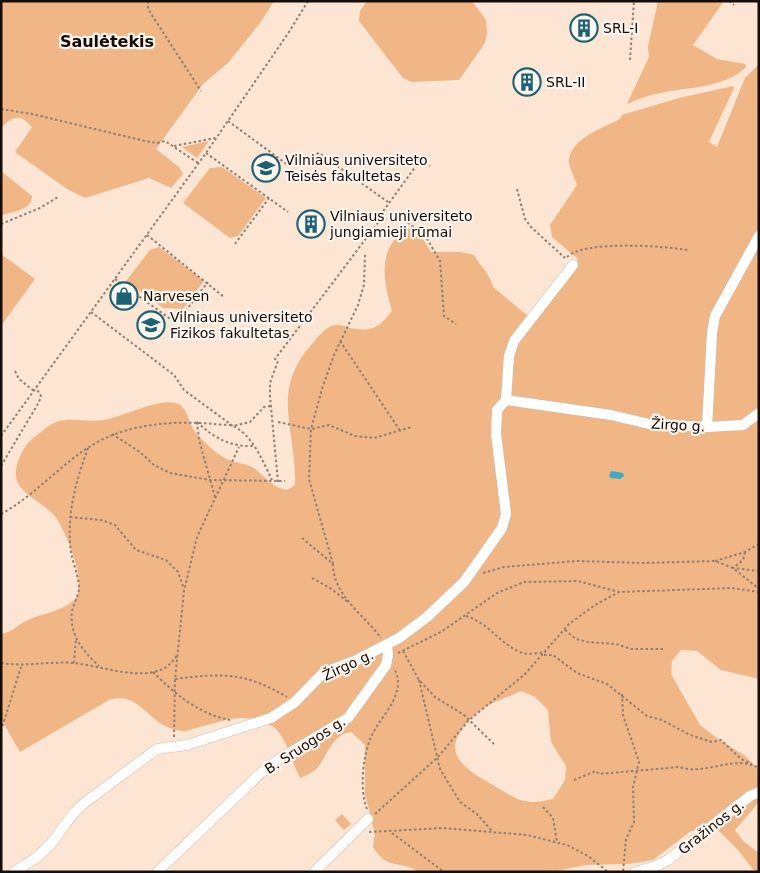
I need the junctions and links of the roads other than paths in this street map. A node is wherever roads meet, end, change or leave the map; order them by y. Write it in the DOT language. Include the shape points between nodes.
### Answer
graph roads {
  1 [pos="759,236"];
  2 [pos="572,265"];
  3 [pos="506,400"];
  4 [pos="759,413"];
  5 [pos="707,427"];
  6 [pos="388,653"];
  7 [pos="759,792"];
  8 [pos="370,818"];
  9 [pos="14,872"];
  10 [pos="158,872"];
  11 [pos="314,872"];
  12 [pos="635,872"];
  1 -- 5 [label="street" via="715,316"];
  2 -- 3 [label="street, Žirgo g." via="514,341 509,356"];
  3 -- 5 [label="street, Žirgo g." via="611,415 649,424"];
  3 -- 6 [label="street, Žirgo g." via="496,410 506,514 502,528 469,576"];
  4 -- 5 [label="street, Žirgo g." via="743,425"];
  6 -- 9 [label="street, Žirgo g." via="323,673 295,702 271,718 187,745 157,749 83,804 51,844"];
  6 -- 10 [label="street, B. Sruogos g." via="382,672 348,718 261,773"];
  7 -- 12 [label="street, Gražinos g." via="668,860"];
  8 -- 11 [label="street"];
}
